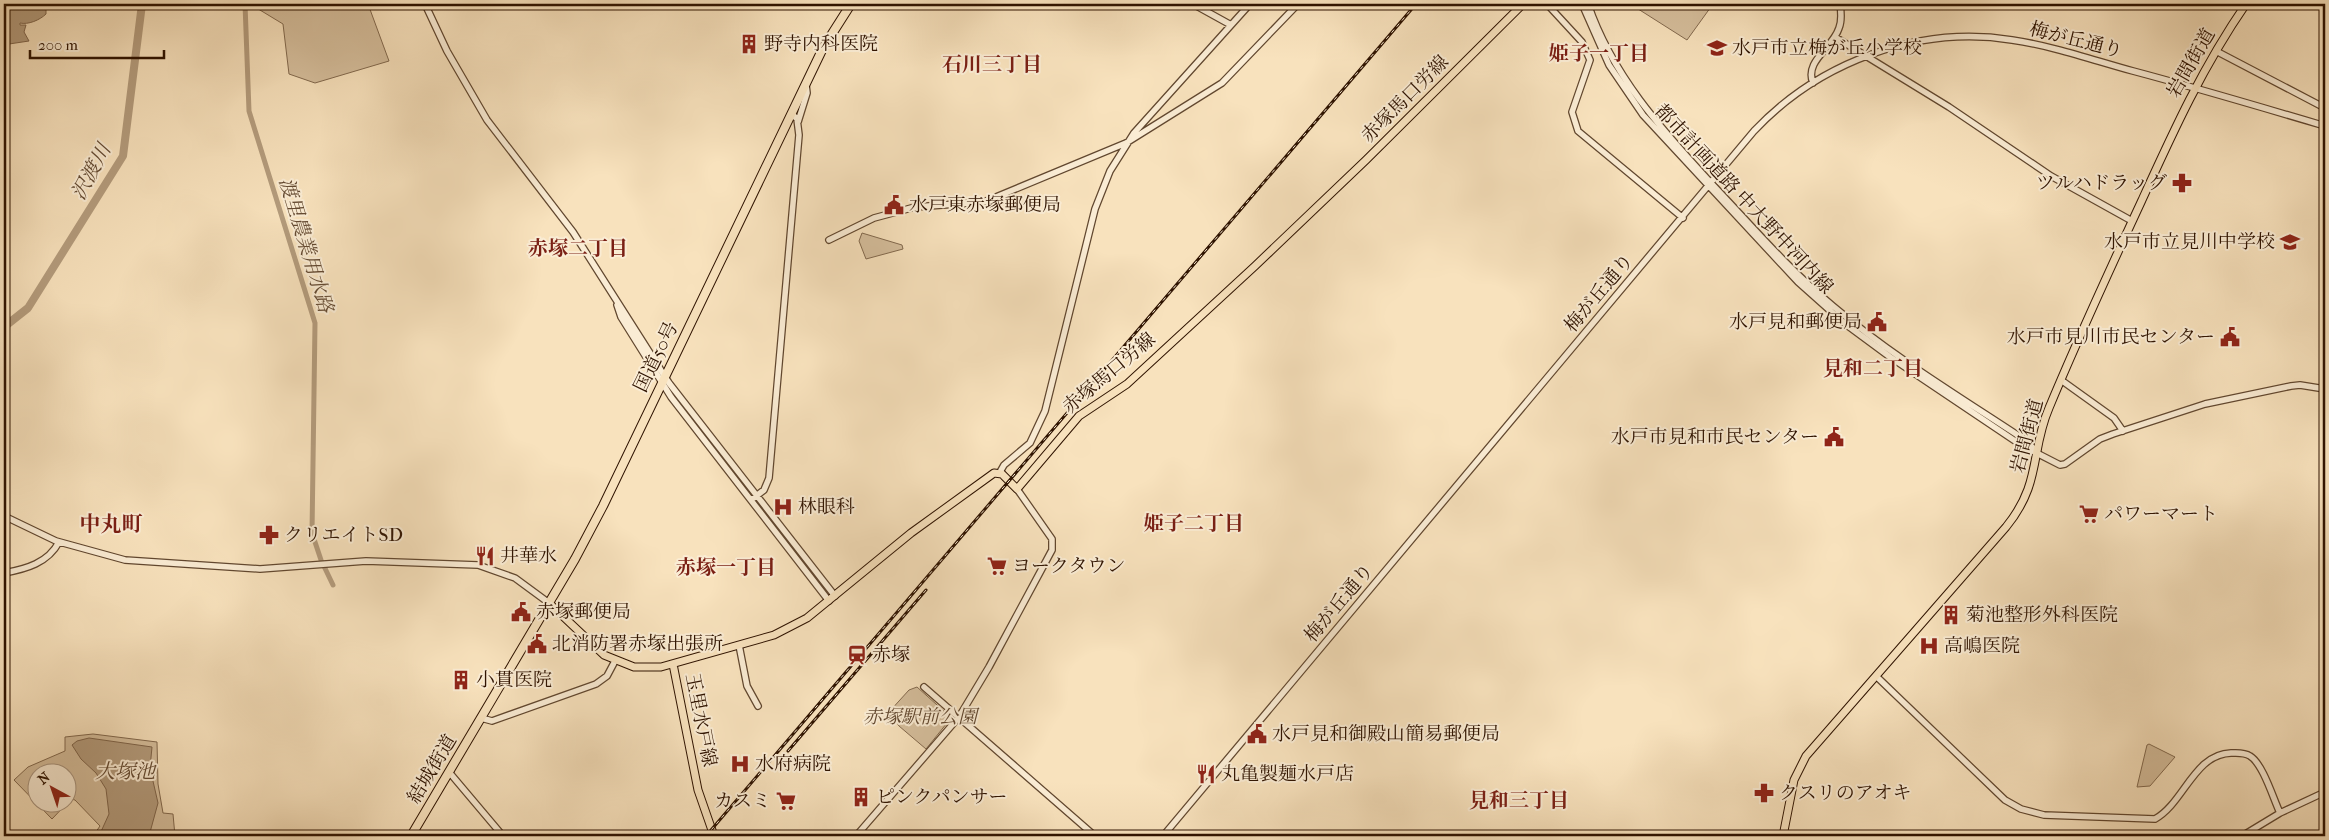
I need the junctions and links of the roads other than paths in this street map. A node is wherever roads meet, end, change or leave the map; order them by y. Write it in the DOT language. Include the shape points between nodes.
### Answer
graph roads {
  1 [pos="425,4"];
  2 [pos="851,4"];
  3 [pos="1193,4"];
  4 [pos="1250,4"];
  5 [pos="1298,4"];
  6 [pos="1523,4"];
  7 [pos="1547,4"];
  8 [pos="1582,4"];
  9 [pos="1588,4"];
  10 [pos="1840,4"];
  11 [pos="2246,4"];
  12 [pos="1231,25"];
  13 [pos="1835,37"];
  14 [pos="2216,51"];
  15 [pos="1866,56"];
  16 [pos="1812,83"];
  17 [pos="806,84"];
  18 [pos="2194,87"];
  19 [pos="2325,108"];
  20 [pos="792,114"];
  21 [pos="798,124"];
  22 [pos="786,126"];
  23 [pos="2325,126"];
  24 [pos="1126,143"];
  25 [pos="1710,186"];
  26 [pos="1683,218"];
  27 [pos="2132,221"];
  28 [pos="829,240"];
  29 [pos="664,379"];
  30 [pos="2061,380"];
  31 [pos="2325,388"];
  32 [pos="2123,431"];
  33 [pos="2038,453"];
  34 [pos="1000,472"];
  35 [pos="1017,489"];
  36 [pos="757,496"];
  37 [pos="751,500"];
  38 [pos="4,516"];
  39 [pos="59,542"];
  40 [pos="4,573"];
  41 [pos="832,598"];
  42 [pos="549,603"];
  43 [pos="739,645"];
  44 [pos="615,661"];
  45 [pos="673,664"];
  46 [pos="1876,676"];
  47 [pos="924,687"];
  48 [pos="758,706"];
  49 [pos="959,717"];
  50 [pos="481,718"];
  51 [pos="449,772"];
  52 [pos="2325,792"];
  53 [pos="2280,813"];
  54 [pos="411,836"];
  55 [pos="503,836"];
  56 [pos="714,836"];
  57 [pos="856,836"];
  58 [pos="1095,836"];
  59 [pos="1163,836"];
  60 [pos="1783,836"];
  61 [pos="2242,836"];
  1 -- 29 [label="street" via="447,51 487,120 573,232 616,301 621,317"];
  2 -- 17 [label="highway, 国道50号" via="823,48"];
  3 -- 12 [label="street"];
  4 -- 12 [label="street"];
  5 -- 24 [label="street" via="1222,83"];
  6 -- 35 [label="main road, 赤塚馬口労線" via="1255,266 1127,384 1079,416"];
  7 -- 26 [label="street" via="1582,42 1590,60 1572,112 1578,132"];
  8 -- 25 [label="street, 都市計画道路 中大野中河内線" via="1601,49 1629,96 1653,128"];
  9 -- 25 [label="street, 都市計画道路 中大野中河内線" via="1603,42 1634,93"];
  10 -- 13 [label="street" via="1840,22"];
  11 -- 14 [label="main road, 岩間街道"];
  12 -- 24 [label="street"];
  13 -- 15 [label="street"];
  13 -- 16 [label="street" via="1811,68"];
  14 -- 18 [label="main road, 岩間街道"];
  14 -- 19 [label="street"];
  15 -- 16 [label="street, 梅が丘通り"];
  15 -- 18 [label="street, 梅が丘通り" via="1933,40 1978,37 2012,40"];
  15 -- 27 [label="street" via="2051,176"];
  16 -- 25 [label="street, 梅が丘通り" via="1762,123"];
  17 -- 20 [label="highway, 国道50号"];
  17 -- 21 [label="street" via="807,93"];
  18 -- 23 [label="street, 梅が丘通り"];
  18 -- 27 [label="main road, 岩間街道"];
  20 -- 21 [label="street"];
  20 -- 22 [label="highway, 国道50号"];
  21 -- 22 [label="street"];
  21 -- 36 [label="street" via="769,478"];
  22 -- 29 [label="highway, 国道50号"];
  24 -- 28 [label="street" via="984,202 914,207 874,218"];
  24 -- 34 [label="street" via="1105,181 1095,209 1042,420 1030,443"];
  25 -- 26 [label="street, 梅が丘通り"];
  25 -- 33 [label="street, 都市計画道路 中大野中河内線" via="1780,265 1844,323 2021,445"];
  26 -- 59 [label="street, 梅が丘通り"];
  27 -- 30 [label="main road, 岩間街道"];
  29 -- 36 [label="street"];
  29 -- 37 [label="street" via="671,397"];
  29 -- 42 [label="highway, 国道50号" via="603,506"];
  30 -- 32 [label="street" via="2108,413"];
  30 -- 33 [label="main road, 岩間街道" via="2044,419"];
  31 -- 32 [label="street" via="2300,385 2241,396 2205,404"];
  32 -- 33 [label="street, 都市計画道路 中大野中河内線" via="2100,439 2062,465"];
  33 -- 46 [label="main road, 岩間街道" via="2028,492 2012,520"];
  34 -- 35 [label="main road"];
  34 -- 41 [label="main road" via="990,475 911,533"];
  35 -- 49 [label="street" via="1052,538 1052,550"];
  36 -- 37 [label="street"];
  36 -- 41 [label="street"];
  37 -- 41 [label="street"];
  38 -- 39 [label="street"];
  39 -- 40 [label="street" via="53,553 42,561"];
  39 -- 42 [label="street" via="125,560 251,569 393,561 478,565 514,578"];
  41 -- 43 [label="main road" via="792,627"];
  42 -- 44 [label="main road, 玉里水戸線" via="597,649"];
  42 -- 50 [label="highway, 国道50号"];
  43 -- 45 [label="main road"];
  43 -- 48 [label="street" via="747,686"];
  44 -- 45 [label="main road, 玉里水戸線" via="639,667"];
  44 -- 50 [label="street" via="604,679 590,687 492,721"];
  45 -- 56 [label="main road, 玉里水戸線" via="698,790"];
  46 -- 53 [label="street" via="2005,800 2025,811 2044,815 2155,819 2211,758 2241,753 2249,755 2258,764"];
  46 -- 60 [label="main road, 岩間街道" via="1800,766 1791,791"];
  47 -- 49 [label="street"];
  49 -- 57 [label="street"];
  49 -- 58 [label="street"];
  50 -- 51 [label="highway, 結城街道"];
  51 -- 54 [label="highway, 結城街道"];
  51 -- 55 [label="street"];
  52 -- 53 [label="street"];
  53 -- 61 [label="street"];
}
